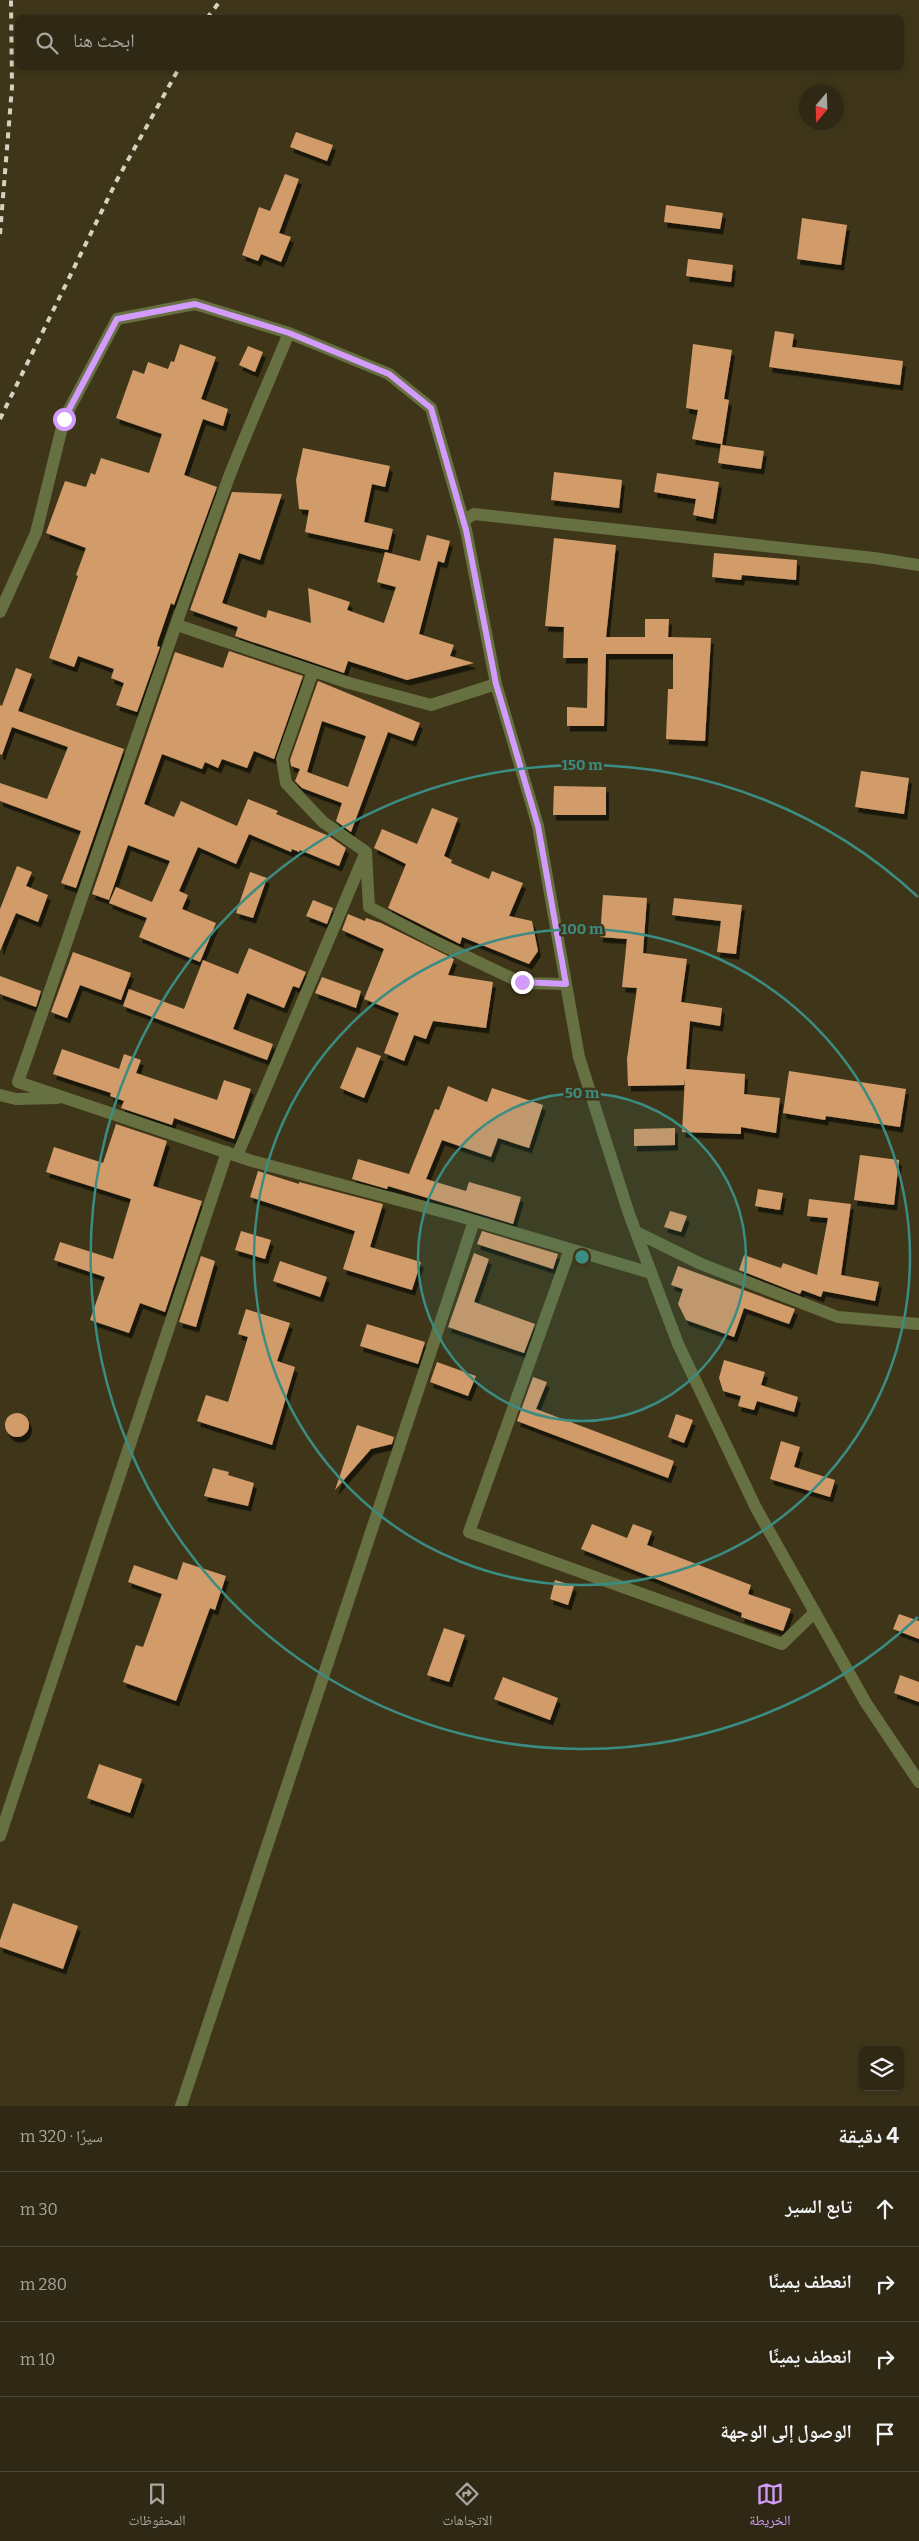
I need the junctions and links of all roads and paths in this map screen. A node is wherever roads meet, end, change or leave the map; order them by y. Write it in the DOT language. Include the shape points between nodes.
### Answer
graph roads {
  1 [pos="289,333"];
  2 [pos="463,521"];
  3 [pos="919,565"];
  4 [pos="0,612"];
  5 [pos="177,625"];
  6 [pos="313,671"];
  7 [pos="496,684"];
  8 [pos="366,852"];
  9 [pos="566,984"];
  10 [pos="0,1095"];
  11 [pos="64,1098"];
  12 [pos="232,1154"];
  13 [pos="474,1221"];
  14 [pos="636,1232"];
  15 [pos="570,1249"];
  16 [pos="651,1272"];
  17 [pos="919,1324"];
  18 [pos="815,1612"];
  19 [pos="919,1782"];
  20 [pos="0,1836"];
  21 [pos="181,2106"];
  1 -- 2 [label="street" via="389,374 431,408"];
  1 -- 4 [label="street" via="195,304 117,319 64,419 36,533"];
  1 -- 5 [label="street" via="230,476"];
  2 -- 3 [label="street" via="474,514"];
  2 -- 7 [label="street"];
  5 -- 6 [label="street"];
  5 -- 11 [label="street" via="18,1082"];
  6 -- 7 [label="street" via="431,705"];
  6 -- 8 [label="street" via="282,759 286,784 322,822"];
  7 -- 9 [label="street" via="538,826"];
  8 -- 9 [label="street" via="369,907 522,982"];
  8 -- 12 [label="street"];
  9 -- 14 [label="street" via="579,1056"];
  10 -- 11 [label="street" via="16,1099"];
  11 -- 12 [label="street"];
  12 -- 13 [label="street"];
  12 -- 20 [label="street"];
  13 -- 15 [label="street"];
  13 -- 21 [label="street"];
  14 -- 16 [label="street"];
  14 -- 17 [label="street" via="701,1264 838,1317"];
  15 -- 16 [label="street"];
  15 -- 18 [label="street" via="469,1532 782,1644"];
  16 -- 18 [label="street" via="678,1344 722,1440"];
  18 -- 19 [label="street" via="866,1703"];
}
